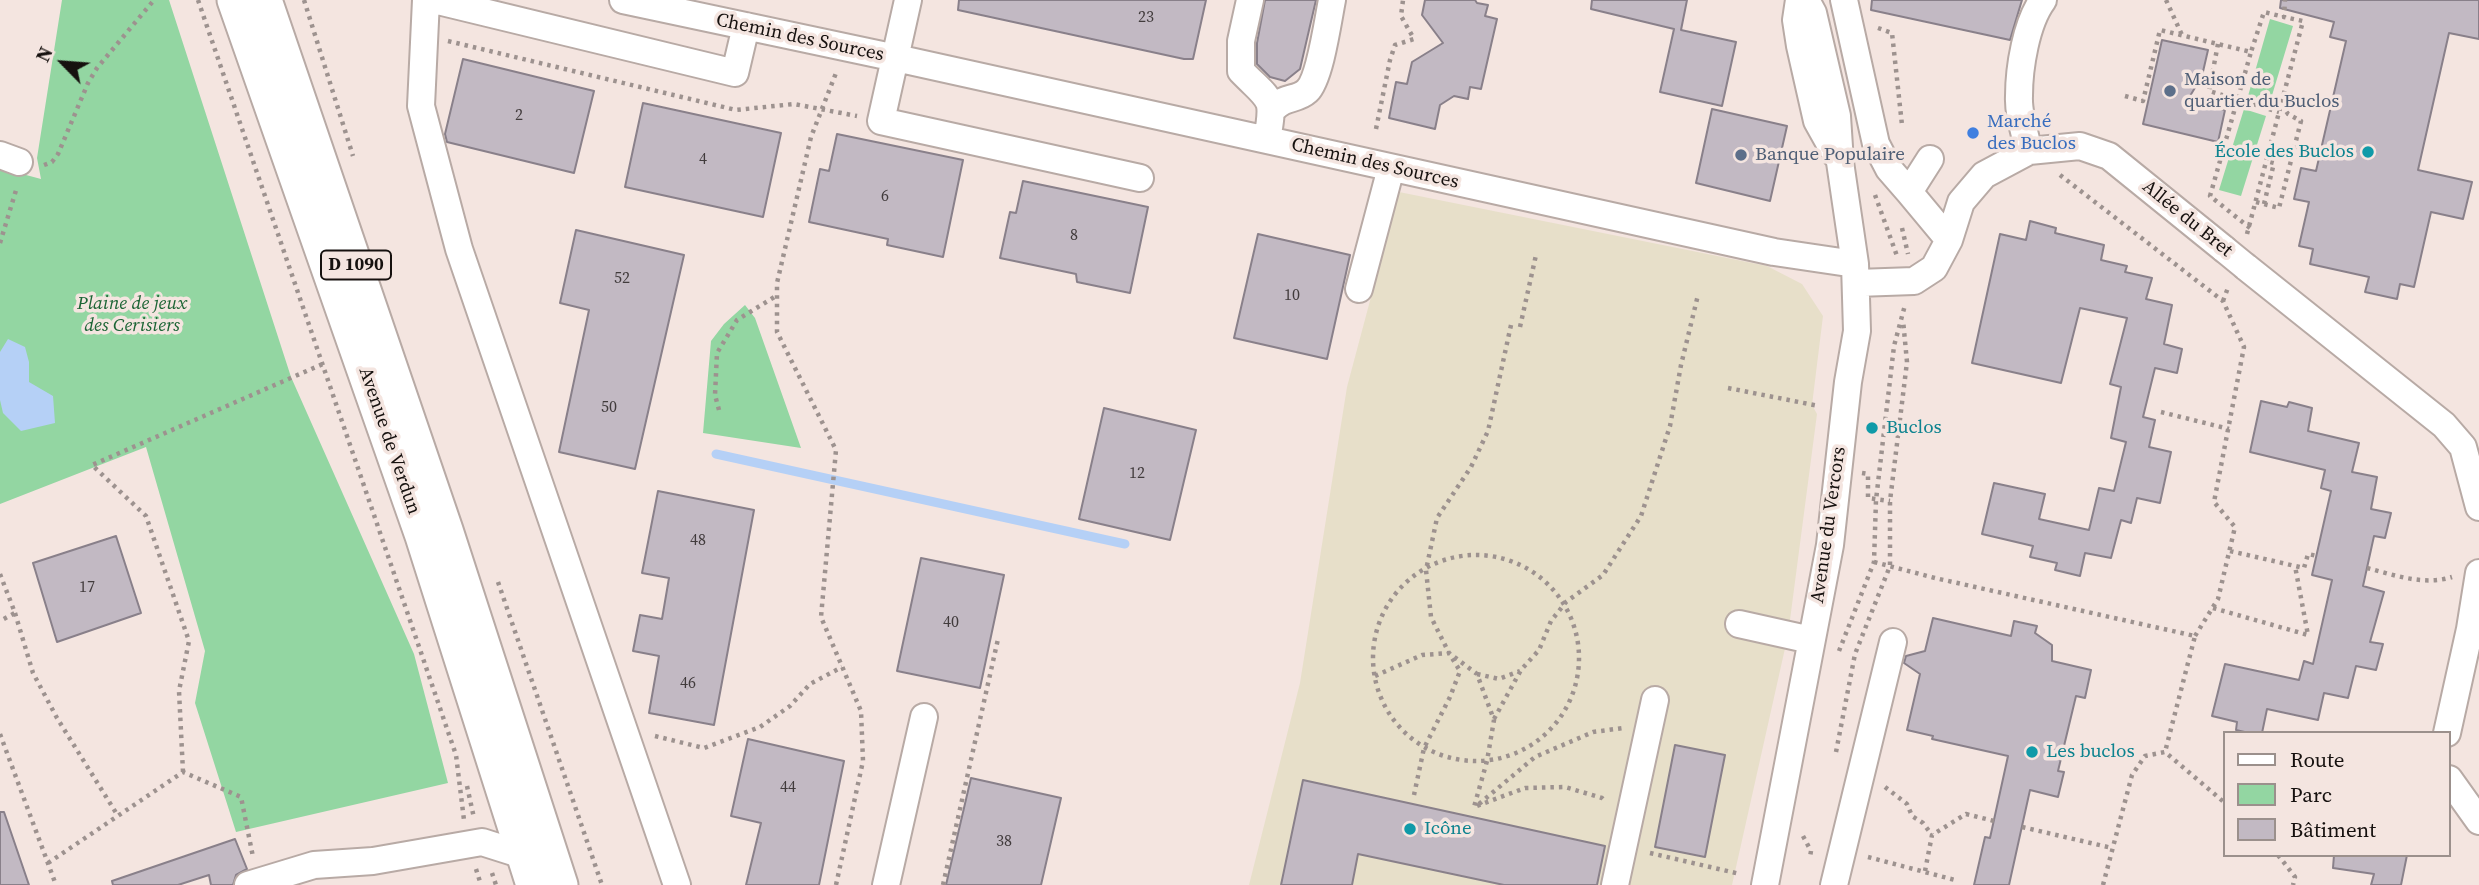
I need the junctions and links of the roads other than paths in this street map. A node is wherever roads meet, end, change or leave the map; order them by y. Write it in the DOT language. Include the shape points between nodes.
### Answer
graph roads {
  1 [pos="234,0"];
  2 [pos="265,0"];
  3 [pos="426,0"];
  4 [pos="434,0"];
  5 [pos="623,0"];
  6 [pos="908,0"];
  7 [pos="1250,0"];
  8 [pos="1332,0"];
  9 [pos="1798,0"];
  10 [pos="1806,0"];
  11 [pos="1844,0"];
  12 [pos="2043,0"];
  13 [pos="746,26"];
  14 [pos="896,58"];
  15 [pos="1273,109"];
  16 [pos="1267,140"];
  17 [pos="2029,151"];
  18 [pos="1930,159"];
  19 [pos="1840,162"];
  20 [pos="1391,168"];
  21 [pos="1140,178"];
  22 [pos="1909,192"];
  23 [pos="1950,240"];
  24 [pos="1856,273"];
  25 [pos="1359,289"];
  26 [pos="2479,507"];
  27 [pos="2468,574"];
  28 [pos="1739,624"];
  29 [pos="1811,640"];
  30 [pos="1894,642"];
  31 [pos="1655,700"];
  32 [pos="924,717"];
  33 [pos="2447,731"];
  34 [pos="2451,782"];
  35 [pos="2479,821"];
  36 [pos="528,870"];
  37 [pos="1765,882"];
  38 [pos="255,883"];
  39 [pos="561,885"];
  40 [pos="677,885"];
  41 [pos="886,885"];
  42 [pos="1615,885"];
  43 [pos="1834,885"];
  1 -- 36 [label="main road, Avenue de Verdun / D 1090" via="422,536"];
  2 -- 39 [label="main road, Avenue de Verdun / D 1090" via="446,530"];
  3 -- 40 [label="street" via="421,106 459,249"];
  4 -- 13 [label="street" via="735,73"];
  5 -- 13 [label="street, Chemin des Sources"];
  6 -- 14 [label="street, Chemin des Sources"];
  7 -- 15 [label="street" via="1241,41 1241,71 1268,97"];
  8 -- 15 [label="street" via="1315,81 1306,92 1281,100"];
  9 -- 19 [label="street, Avenue du Vercors" via="1800,46 1817,121"];
  10 -- 19 [label="street, Avenue du Vercors" via="1837,116"];
  11 -- 22 [label="street" via="1876,144"];
  12 -- 17 [label="street" via="2035,12 2022,63 2018,99"];
  13 -- 14 [label="street, Chemin des Sources"];
  14 -- 16 [label="street, Chemin des Sources"];
  14 -- 21 [label="street" via="881,121"];
  15 -- 16 [label="street"];
  16 -- 20 [label="street, Chemin des Sources"];
  17 -- 23 [label="street, Allée du Bret" via="1984,175 1961,202"];
  17 -- 26 [label="street, Allée du Bret, bridge" via="2080,146 2109,156 2235,245 2246,267 2444,425 2463,447"];
  18 -- 22 [label="street"];
  19 -- 24 [label="street, Avenue du Vercors"];
  20 -- 24 [label="street, Chemin des Sources"];
  20 -- 25 [label="street"];
  22 -- 23 [label="street"];
  23 -- 24 [label="street, Allée du Bret" via="1934,268 1914,281"];
  24 -- 29 [label="street, Avenue du Vercors" via="1857,331 1830,545"];
  27 -- 33 [label="street" via="2470,629"];
  28 -- 29 [label="street"];
  29 -- 37 [label="street, Avenue du Vercors"];
  30 -- 43 [label="street"];
  31 -- 42 [label="street"];
  32 -- 41 [label="street"];
  34 -- 35 [label="street"];
  36 -- 38 [label="street" via="482,842 373,861 314,865"];
}
